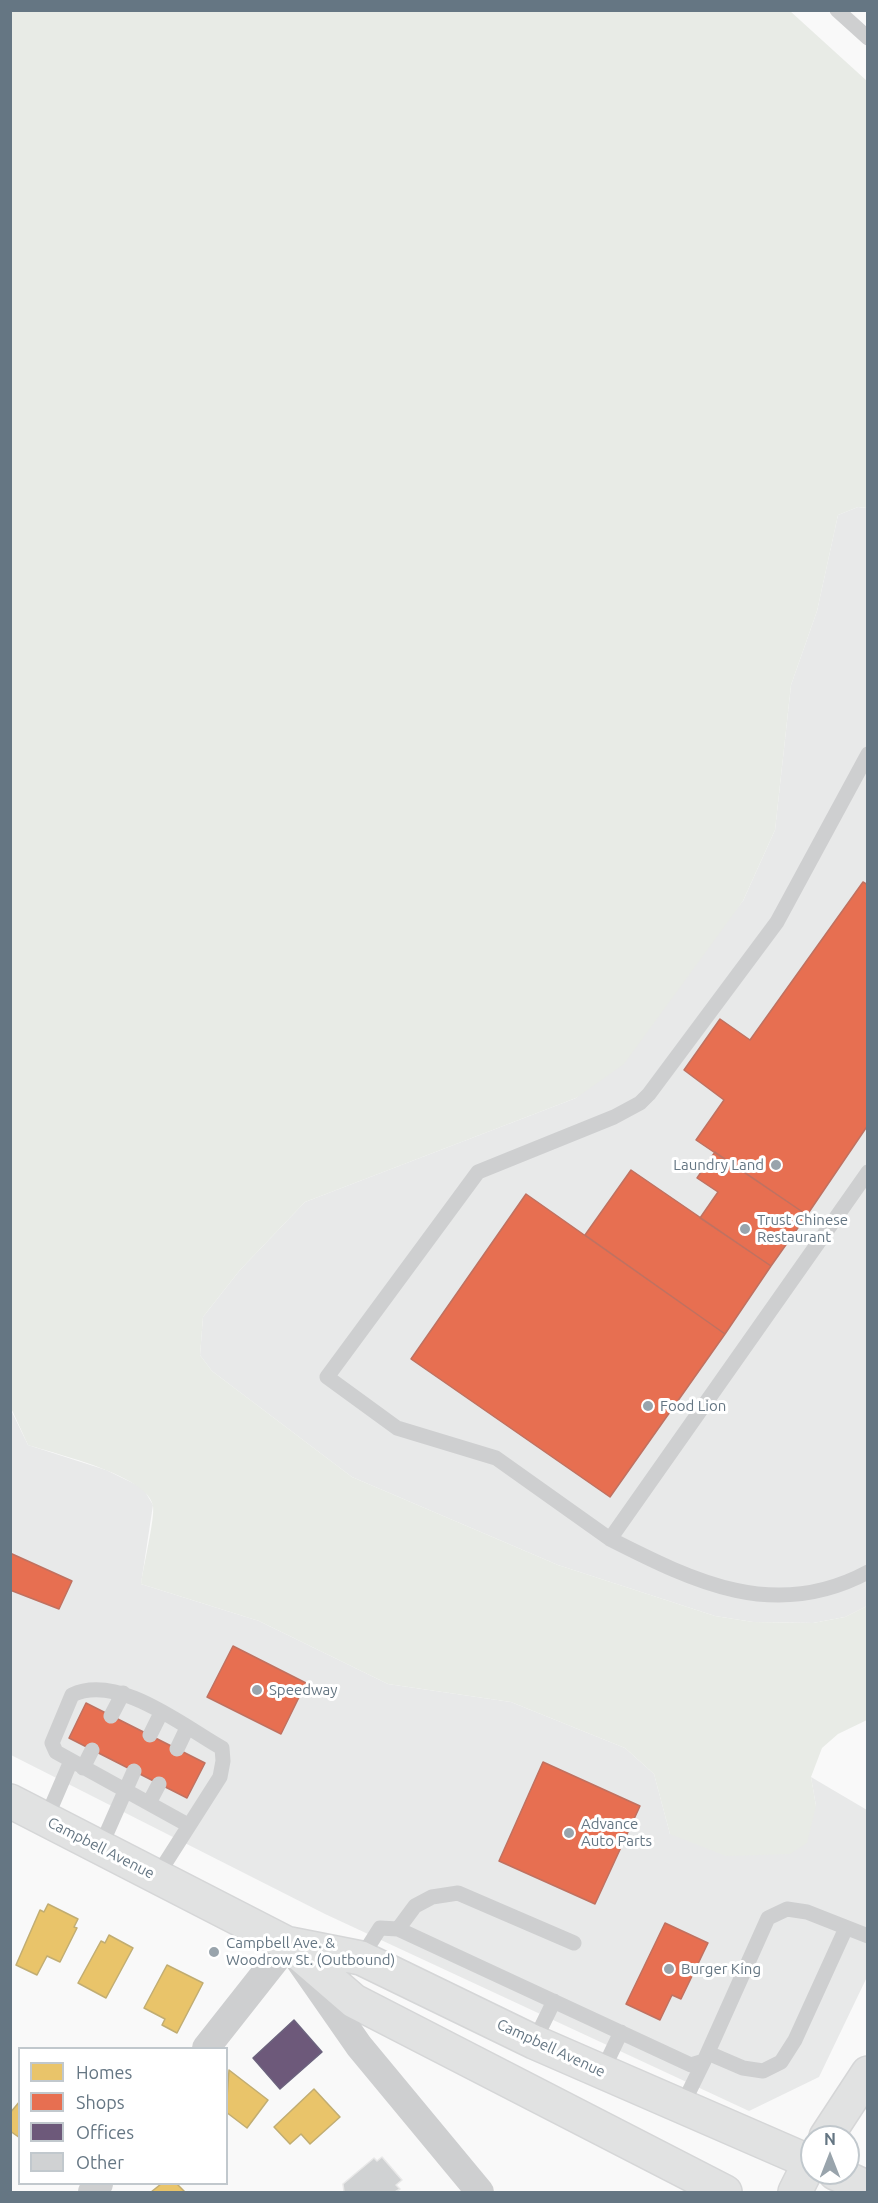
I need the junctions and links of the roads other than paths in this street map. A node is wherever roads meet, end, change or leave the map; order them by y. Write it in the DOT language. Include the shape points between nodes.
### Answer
graph roads {
  1 [pos="837,10"];
  2 [pos="867,38"];
  3 [pos="867,754"];
  4 [pos="867,1172"];
  5 [pos="610,1539"];
  6 [pos="867,1572"];
  7 [pos="123,1693"];
  8 [pos="161,1713"];
  9 [pos="111,1716"];
  10 [pos="187,1728"];
  11 [pos="150,1735"];
  12 [pos="177,1749"];
  13 [pos="92,1750"];
  14 [pos="77,1764"];
  15 [pos="134,1771"];
  16 [pos="159,1784"];
  17 [pos="125,1790"];
  18 [pos="10,1801"];
  19 [pos="148,1803"];
  20 [pos="46,1819"];
  21 [pos="188,1825"];
  22 [pos="100,1848"];
  23 [pos="158,1876"];
  24 [pos="846,1928"];
  25 [pos="398,1929"];
  26 [pos="867,1936"];
  27 [pos="574,1943"];
  28 [pos="288,1944"];
  29 [pos="361,1958"];
  30 [pos="554,2001"];
  31 [pos="621,2032"];
  32 [pos="534,2042"];
  33 [pos="208,2047"];
  34 [pos="706,2057"];
  35 [pos="602,2072"];
  36 [pos="867,2073"];
  37 [pos="681,2108"];
  38 [pos="838,2125"];
  39 [pos="800,2151"];
  40 [pos="480,2193"];
  41 [pos="725,2193"];
  1 -- 2 [label="lane"];
  3 -- 5 [label="lane" via="777,922 649,1094 614,1117 477,1172 327,1377 397,1428 496,1458"];
  4 -- 5 [label="lane"];
  5 -- 6 [label="lane" via="692,1578 744,1593 772,1596 830,1589"];
  7 -- 8 [label="lane"];
  7 -- 9 [label="lane"];
  7 -- 14 [label="lane" via="84,1690 72,1695 52,1743 56,1752"];
  8 -- 10 [label="lane"];
  8 -- 11 [label="lane"];
  10 -- 12 [label="lane"];
  10 -- 21 [label="lane" via="222,1748 223,1761 220,1777"];
  13 -- 14 [label="lane"];
  14 -- 17 [label="lane"];
  14 -- 20 [label="lane"];
  15 -- 17 [label="lane"];
  16 -- 19 [label="lane"];
  17 -- 19 [label="lane"];
  17 -- 22 [label="lane"];
  18 -- 20 [label="main road, Campbell Avenue"];
  19 -- 21 [label="lane"];
  20 -- 22 [label="main road, Campbell Avenue"];
  21 -- 23 [label="lane"];
  22 -- 23 [label="main road, Campbell Avenue"];
  23 -- 28 [label="main road, Campbell Avenue"];
  24 -- 26 [label="lane"];
  24 -- 34 [label="lane" via="781,2062 763,2071"];
  24 -- 34 [label="lane" via="807,1912 787,1909 768,1918"];
  25 -- 27 [label="lane" via="415,1905 432,1897 458,1893"];
  25 -- 29 [label="lane" via="380,1928"];
  25 -- 30 [label="lane"];
  28 -- 29 [label="main road, Campbell Avenue"];
  28 -- 33 [label="street"];
  28 -- 40 [label="street, Campbell Avenue" via="359,2046"];
  28 -- 41 [label="main road, Campbell Avenue" via="354,2001"];
  29 -- 32 [label="main road, Campbell Avenue"];
  30 -- 31 [label="lane"];
  30 -- 32 [label="lane"];
  31 -- 34 [label="lane" via="692,2065"];
  31 -- 35 [label="lane"];
  32 -- 35 [label="main road, Campbell Avenue"];
  34 -- 37 [label="lane"];
  35 -- 37 [label="main road, Campbell Avenue"];
  36 -- 38 [label="main road"];
  37 -- 39 [label="main road, Campbell Avenue"];
}
